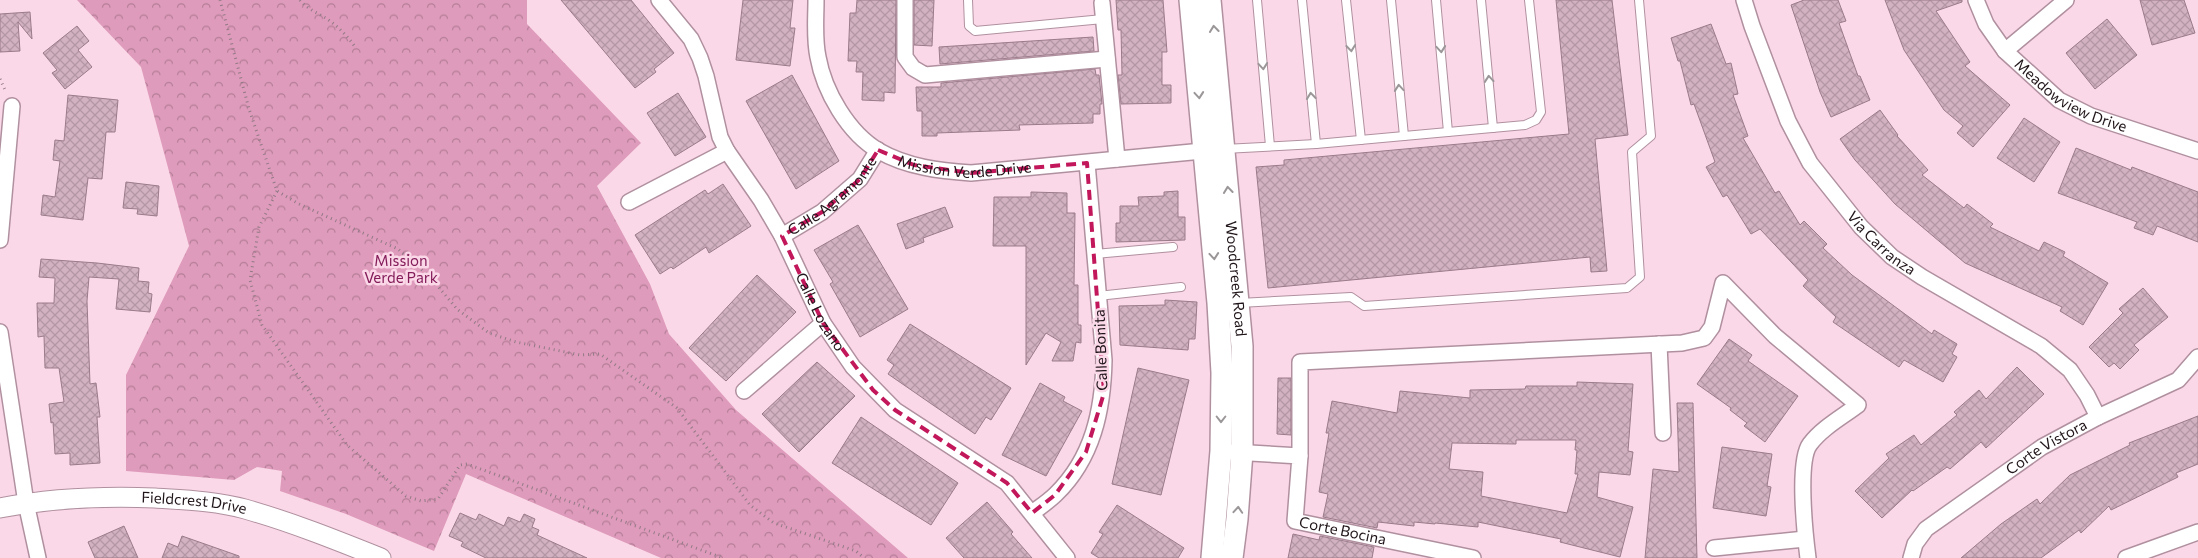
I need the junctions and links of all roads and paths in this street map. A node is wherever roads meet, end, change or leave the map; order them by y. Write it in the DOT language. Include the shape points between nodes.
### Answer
graph roads {
  1 [pos="220,0"];
  2 [pos="300,0"];
  3 [pos="660,0"];
  4 [pos="816,0"];
  5 [pos="905,0"];
  6 [pos="968,0"];
  7 [pos="1190,0"];
  8 [pos="1210,0"];
  9 [pos="1256,0"];
  10 [pos="1302,0"];
  11 [pos="1346,0"];
  12 [pos="1391,0"];
  13 [pos="1436,0"];
  14 [pos="1481,0"];
  15 [pos="1529,0"];
  16 [pos="1639,0"];
  17 [pos="1744,0"];
  18 [pos="1976,0"];
  19 [pos="2066,0"];
  20 [pos="1102,3"];
  21 [pos="1103,18"];
  22 [pos="356,48"];
  23 [pos="2005,50"];
  24 [pos="1107,60"];
  25 [pos="12,106"];
  26 [pos="1493,128"];
  27 [pos="1448,132"];
  28 [pos="1404,136"];
  29 [pos="1361,140"];
  30 [pos="1316,144"];
  31 [pos="1270,146"];
  32 [pos="878,150"];
  33 [pos="1214,150"];
  34 [pos="726,151"];
  35 [pos="2198,151"];
  36 [pos="1117,159"];
  37 [pos="1087,162"];
  38 [pos="277,191"];
  39 [pos="629,202"];
  40 [pos="782,236"];
  41 [pos="0,240"];
  42 [pos="1173,247"];
  43 [pos="1094,254"];
  44 [pos="1180,287"];
  45 [pos="1098,296"];
  46 [pos="1239,303"];
  47 [pos="823,322"];
  48 [pos="0,332"];
  49 [pos="1659,344"];
  50 [pos="2198,357"];
  51 [pos="744,391"];
  52 [pos="2098,417"];
  53 [pos="1663,433"];
  54 [pos="1232,452"];
  55 [pos="1300,456"];
  56 [pos="26,503"];
  57 [pos="0,508"];
  58 [pos="1032,513"];
  59 [pos="2198,532"];
  60 [pos="1805,539"];
  61 [pos="1714,548"];
  62 [pos="38,558"];
  63 [pos="381,558"];
  64 [pos="722,558"];
  65 [pos="864,558"];
  66 [pos="1067,558"];
  67 [pos="1212,558"];
  68 [pos="1232,558"];
  69 [pos="1473,558"];
  70 [pos="1808,558"];
  71 [pos="1910,558"];
  72 [pos="2126,558"];
  1 -- 38 [label="path" via="249,109"];
  2 -- 22 [label="path" via="346,35"];
  3 -- 34 [label="street, Calle Lozano" via="690,39 700,58"];
  4 -- 32 [label="street, Mission Verde Drive" via="816,44 827,90 841,112"];
  5 -- 24 [label="street" via="905,57 913,68 925,74"];
  6 -- 21 [label="lane" via="969,26 975,31"];
  7 -- 33 [label="main road, Woodcreek Road, one-way"];
  33 -- 8 [label="main road, Woodcreek Road, one-way"];
  9 -- 31 [label="lane, one-way"];
  30 -- 10 [label="lane, one-way"];
  11 -- 29 [label="lane, one-way"];
  28 -- 12 [label="lane, one-way"];
  13 -- 27 [label="lane, one-way"];
  26 -- 14 [label="lane, one-way"];
  15 -- 26 [label="lane" via="1541,112 1536,120 1524,125"];
  16 -- 46 [label="lane" via="1651,136 1632,152 1640,276 1627,288 1364,306 1351,296"];
  17 -- 52 [label="street, Via Carranza" via="1788,120 1810,163 1861,227 1892,257 1922,277 2041,346 2070,370"];
  18 -- 23 [label="street, Meadowview Drive" via="1986,24"];
  19 -- 23 [label="street"];
  20 -- 21 [label="street"];
  21 -- 24 [label="street"];
  23 -- 35 [label="street, Meadowview Drive" via="2059,100 2092,116"];
  24 -- 36 [label="street"];
  25 -- 41 [label="street"];
  26 -- 27 [label="lane"];
  27 -- 28 [label="lane"];
  28 -- 29 [label="lane"];
  29 -- 30 [label="lane"];
  30 -- 31 [label="lane"];
  31 -- 33 [label="lane"];
  32 -- 37 [label="street, Mission Verde Drive" via="923,167 971,173"];
  32 -- 40 [label="street, Calle Agramonte" via="860,178 835,201"];
  33 -- 36 [label="street, Mission Verde Drive"];
  46 -- 33 [label="main road, Woodcreek Road, one-way"];
  33 -- 54 [label="main road, Woodcreek Road, one-way" via="1222,373"];
  34 -- 39 [label="street"];
  34 -- 40 [label="street, Calle Lozano"];
  36 -- 37 [label="street, Mission Verde Drive"];
  37 -- 43 [label="street, Calle Bonita"];
  38 -- 64 [label="path" via="259,227 250,280 262,324 347,445 406,496 420,501 438,500 460,465 467,464"];
  38 -- 65 [label="path" via="398,249 430,277 457,309 489,333 580,355 600,354 676,408 750,505 774,523 856,551"];
  40 -- 47 [label="street, Calle Lozano"];
  42 -- 43 [label="lane"];
  43 -- 45 [label="street, Calle Bonita"];
  44 -- 45 [label="lane"];
  45 -- 58 [label="street, Calle Bonita" via="1104,392 1095,432 1074,473 1056,495"];
  46 -- 54 [label="main road, Woodcreek Road" via="1242,346"];
  47 -- 51 [label="street"];
  47 -- 58 [label="street, Calle Lozano" via="853,367 895,410 1007,483"];
  48 -- 56 [label="street"];
  49 -- 53 [label="street"];
  49 -- 55 [label="street" via="1300,362"];
  49 -- 60 [label="street" via="1704,338 1712,326 1723,283 1775,336 1858,405 1809,445 1804,458"];
  50 -- 52 [label="street, Corte Vistora" via="2178,380"];
  52 -- 71 [label="street, Corte Vistora" via="2042,447 1926,529"];
  54 -- 55 [label="street"];
  54 -- 67 [label="main road, Woodcreek Road"];
  68 -- 54 [label="main road, Woodcreek Road, one-way" via="1237,519"];
  55 -- 69 [label="street, Corte Bocina" via="1295,521"];
  56 -- 57 [label="street, Fieldcrest Drive"];
  56 -- 62 [label="street"];
  56 -- 63 [label="street, Fieldcrest Drive" via="105,497 197,500 244,509 327,536"];
  58 -- 66 [label="street, Calle Lozano"];
  59 -- 72 [label="street"];
  60 -- 61 [label="street"];
  60 -- 70 [label="street"];
}
